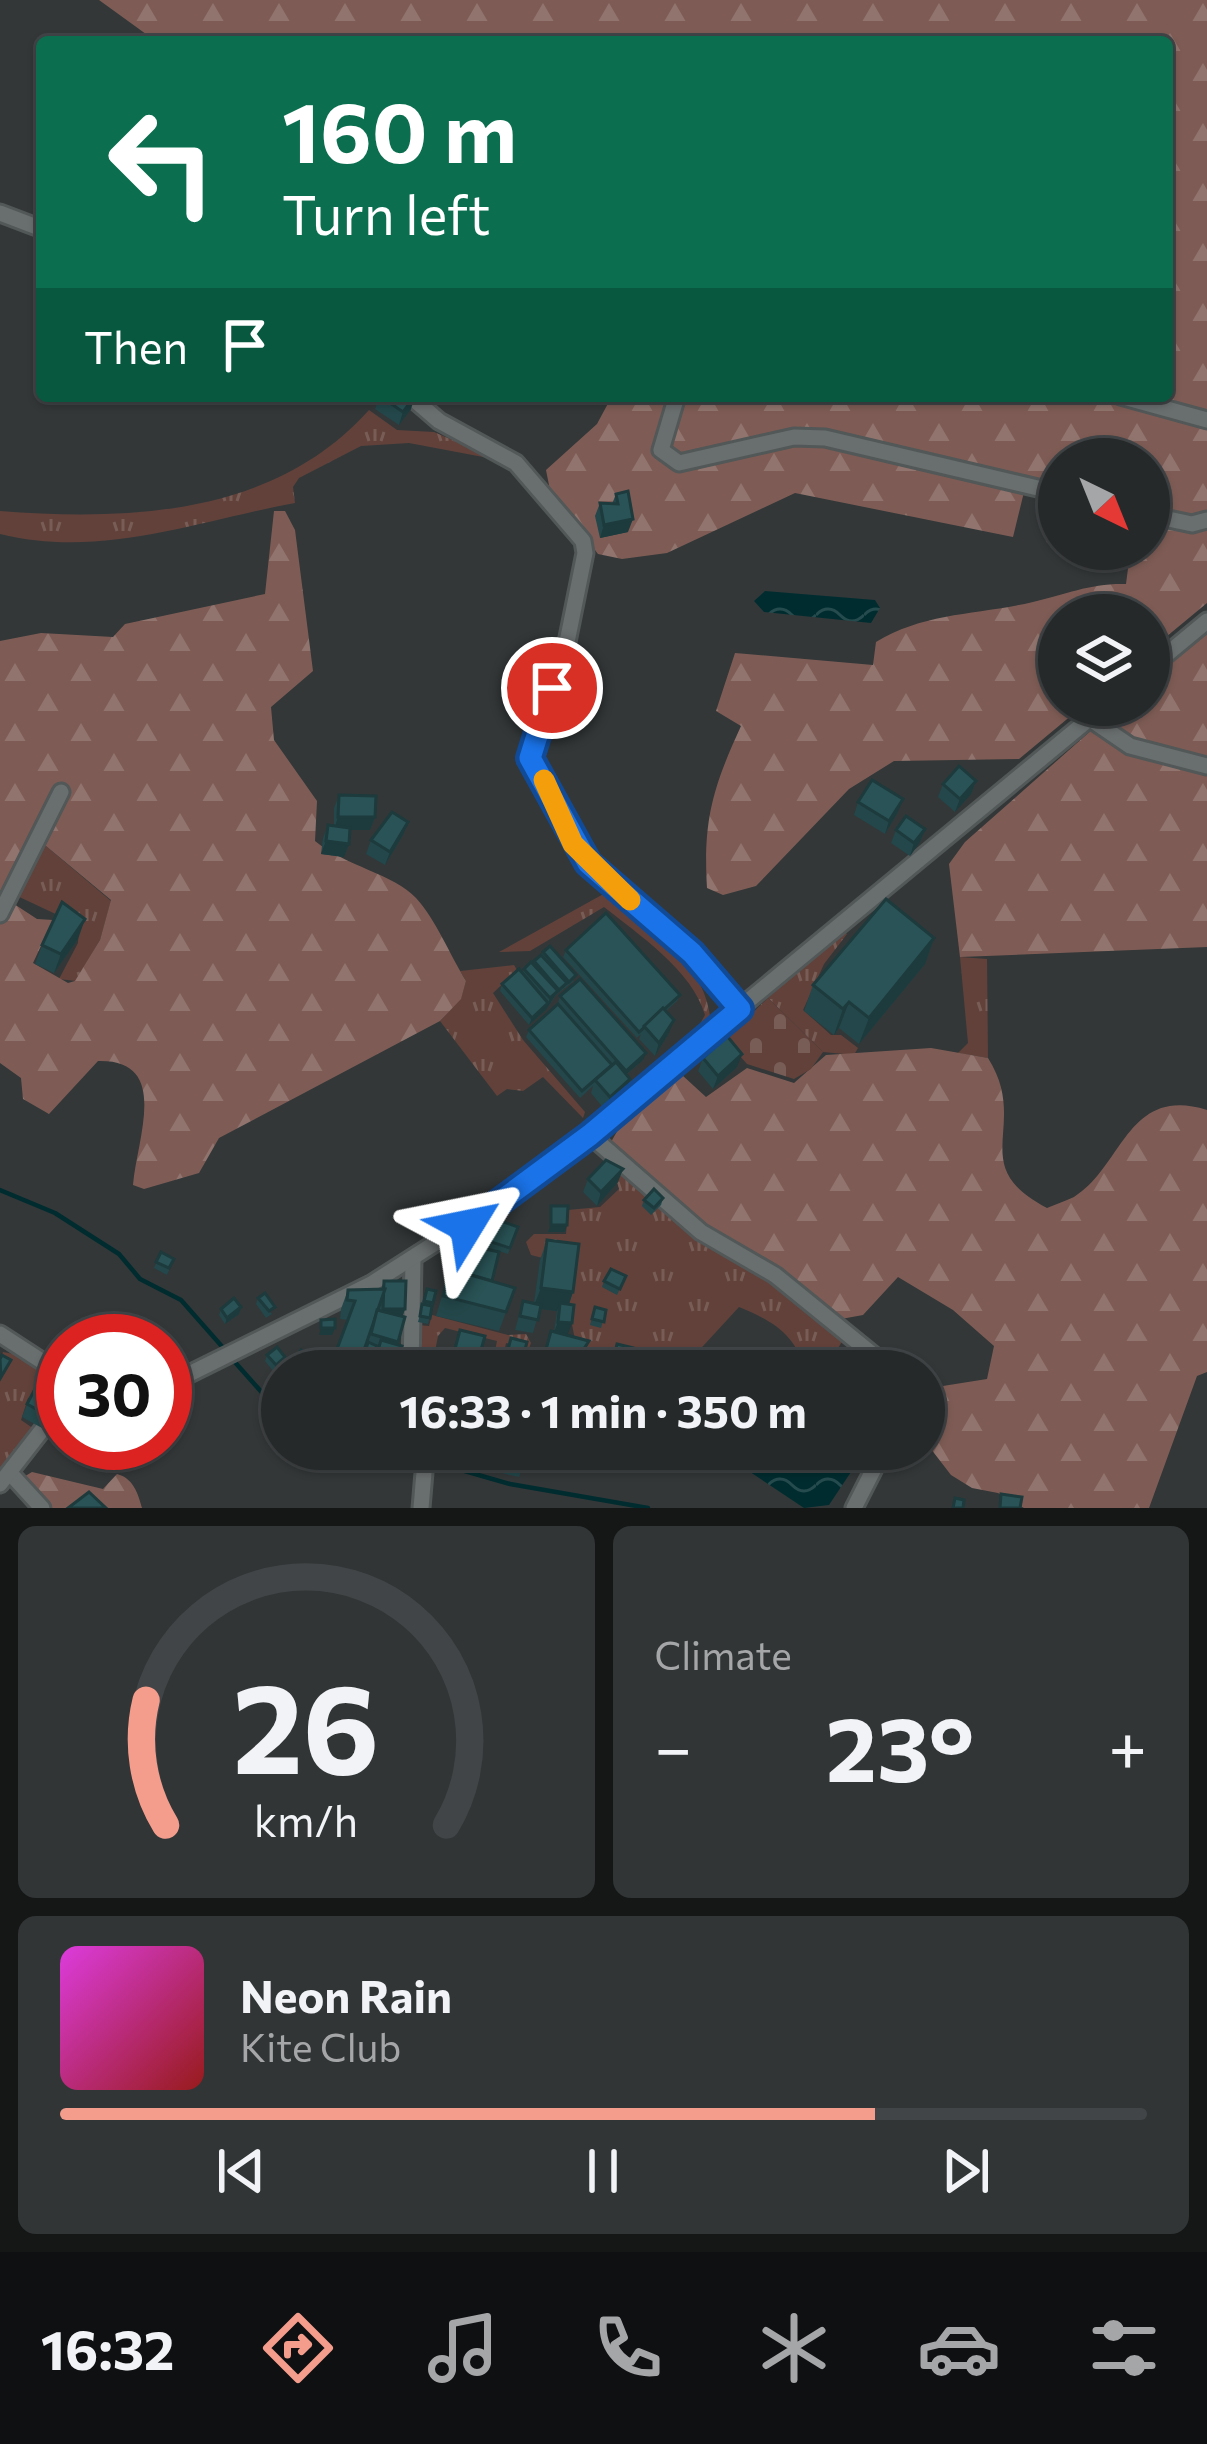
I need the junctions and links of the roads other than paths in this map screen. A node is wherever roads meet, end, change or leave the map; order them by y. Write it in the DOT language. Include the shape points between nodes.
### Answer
graph roads {
  1 [pos="0,213"];
  2 [pos="36,227"];
  3 [pos="417,402"];
  4 [pos="675,402"];
  5 [pos="1142,402"];
  6 [pos="1207,420"];
  7 [pos="1038,488"];
  8 [pos="1170,519"];
  9 [pos="1207,520"];
  10 [pos="1207,621"];
  11 [pos="1170,652"];
  12 [pos="1079,726"];
  13 [pos="1101,726"];
  14 [pos="1207,766"];
  15 [pos="61,792"];
  16 [pos="0,914"];
  17 [pos="740,1009"];
  18 [pos="590,1135"];
  19 [pos="413,1260"];
  20 [pos="0,1334"];
  21 [pos="411,1350"];
  22 [pos="867,1350"];
  23 [pos="36,1357"];
  24 [pos="192,1372"];
  25 [pos="36,1438"];
  26 [pos="424,1470"];
  27 [pos="873,1470"];
  28 [pos="5,1479"];
  29 [pos="41,1508"];
  30 [pos="421,1508"];
  31 [pos="854,1508"];
  1 -- 2 [label="street"];
  3 -- 17 [label="street" via="516,463 583,541 564,657 529,749 532,765 588,863 692,953"];
  4 -- 7 [label="street" via="662,450 679,463 794,437 825,438"];
  5 -- 6 [label="street"];
  8 -- 9 [label="street"];
  10 -- 11 [label="street"];
  12 -- 17 [label="street"];
  13 -- 14 [label="street" via="1130,746"];
  15 -- 16 [label="street"];
  17 -- 18 [label="street"];
  18 -- 19 [label="street"];
  18 -- 22 [label="street" via="701,1232 788,1285"];
  19 -- 21 [label="street"];
  19 -- 24 [label="street"];
  20 -- 23 [label="street"];
  25 -- 28 [label="street"];
  26 -- 30 [label="street"];
  27 -- 31 [label="street"];
  28 -- 29 [label="street"];
}
